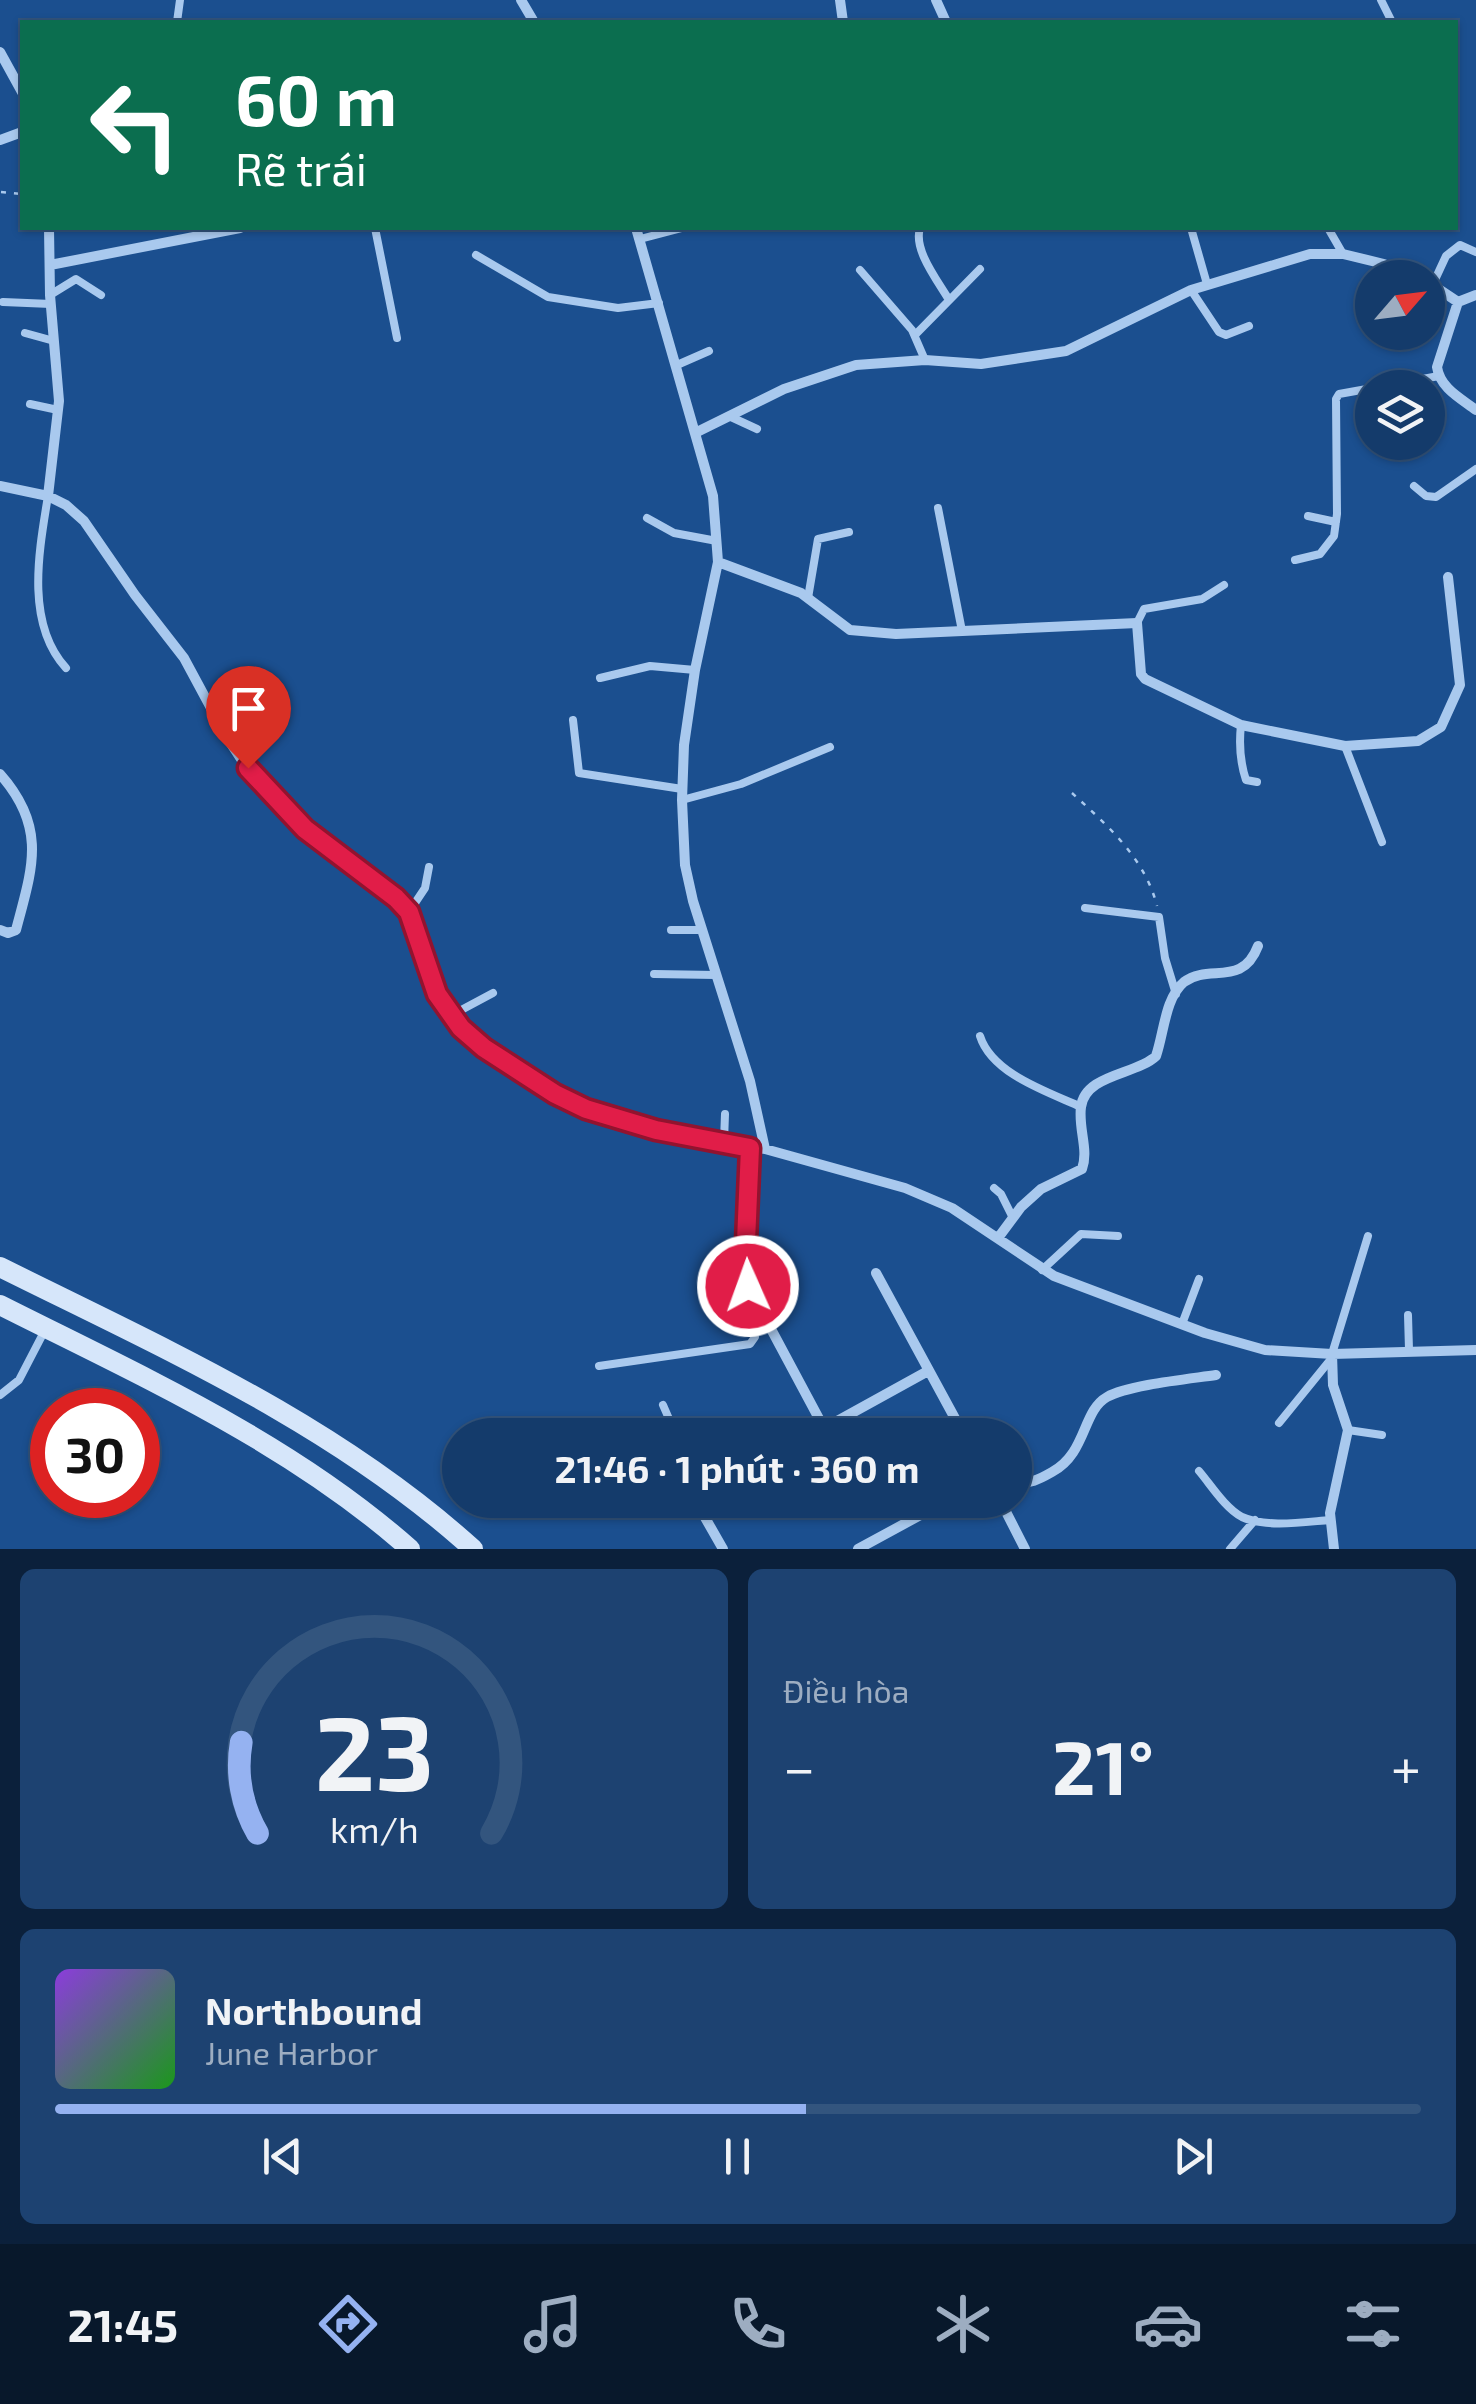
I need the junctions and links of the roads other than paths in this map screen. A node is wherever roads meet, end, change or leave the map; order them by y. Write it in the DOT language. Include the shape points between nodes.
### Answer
graph roads {
  1 [pos="0,52"];
  2 [pos="20,88"];
  3 [pos="49,230"];
  4 [pos="213,230"];
  5 [pos="375,230"];
  6 [pos="664,230"];
  7 [pos="919,230"];
  8 [pos="1191,230"];
  9 [pos="1329,230"];
  10 [pos="638,233"];
  11 [pos="1476,252"];
  12 [pos="1343,254"];
  13 [pos="476,255"];
  14 [pos="1368,260"];
  15 [pos="1444,260"];
  16 [pos="50,265"];
  17 [pos="980,269"];
  18 [pos="860,270"];
  19 [pos="1207,284"];
  20 [pos="1191,290"];
  21 [pos="1445,293"];
  22 [pos="102,295"];
  23 [pos="1476,295"];
  24 [pos="51,300"];
  25 [pos="949,300"];
  26 [pos="3,302"];
  27 [pos="1458,302"];
  28 [pos="658,303"];
  29 [pos="1249,326"];
  30 [pos="26,333"];
  31 [pos="915,335"];
  32 [pos="398,338"];
  33 [pos="54,341"];
  34 [pos="709,351"];
  35 [pos="926,360"];
  36 [pos="677,365"];
  37 [pos="1437,370"];
  38 [pos="1445,385"];
  39 [pos="1355,391"];
  40 [pos="30,404"];
  41 [pos="58,410"];
  42 [pos="1476,410"];
  43 [pos="731,417"];
  44 [pos="756,429"];
  45 [pos="697,432"];
  46 [pos="1476,469"];
  47 [pos="0,486"];
  48 [pos="1414,486"];
  49 [pos="48,496"];
  50 [pos="938,508"];
  51 [pos="1308,516"];
  52 [pos="647,518"];
  53 [pos="1336,522"];
  54 [pos="849,532"];
  55 [pos="718,541"];
  56 [pos="1295,560"];
  57 [pos="718,562"];
  58 [pos="1448,577"];
  59 [pos="1224,585"];
  60 [pos="808,598"];
  61 [pos="1137,622"];
  62 [pos="962,631"];
  63 [pos="66,668"];
  64 [pos="695,670"];
  65 [pos="600,678"];
  66 [pos="573,720"];
  67 [pos="1241,726"];
  68 [pos="1346,746"];
  69 [pos="830,747"];
  70 [pos="0,774"];
  71 [pos="1258,782"];
  72 [pos="682,794"];
  73 [pos="1382,842"];
  74 [pos="429,867"];
  75 [pos="1085,908"];
  76 [pos="409,912"];
  77 [pos="0,930"];
  78 [pos="672,930"];
  79 [pos="702,930"];
  80 [pos="1258,946"];
  81 [pos="654,974"];
  82 [pos="716,975"];
  83 [pos="493,994"];
  84 [pos="1176,994"];
  85 [pos="450,1016"];
  86 [pos="980,1036"];
  87 [pos="1081,1107"];
  88 [pos="725,1114"];
  89 [pos="724,1141"];
  90 [pos="750,1148"];
  91 [pos="765,1149"];
  92 [pos="994,1188"];
  93 [pos="1013,1218"];
  94 [pos="1118,1236"];
  95 [pos="1368,1236"];
  96 [pos="998,1238"];
  97 [pos="0,1267"];
  98 [pos="1042,1270"];
  99 [pos="876,1274"];
  100 [pos="1199,1279"];
  101 [pos="732,1303"];
  102 [pos="752,1303"];
  103 [pos="0,1305"];
  104 [pos="1408,1315"];
  105 [pos="1182,1324"];
  106 [pos="46,1328"];
  107 [pos="1409,1350"];
  108 [pos="1476,1350"];
  109 [pos="1331,1356"];
  110 [pos="600,1366"];
  111 [pos="928,1371"];
  112 [pos="1216,1374"];
  113 [pos="0,1396"];
  114 [pos="664,1405"];
  115 [pos="669,1418"];
  116 [pos="818,1418"];
  117 [pos="842,1418"];
  118 [pos="954,1418"];
  119 [pos="1280,1423"];
  120 [pos="1348,1430"];
  121 [pos="1382,1435"];
  122 [pos="1199,1470"];
  123 [pos="1032,1481"];
  124 [pos="706,1518"];
  125 [pos="915,1518"];
  126 [pos="1009,1518"];
  127 [pos="1255,1520"];
  128 [pos="1330,1520"];
  129 [pos="410,1549"];
  130 [pos="473,1549"];
  131 [pos="723,1549"];
  132 [pos="858,1549"];
  133 [pos="1025,1549"];
  134 [pos="1230,1549"];
  135 [pos="1334,1549"];
  1 -- 2 [label="street"];
  3 -- 16 [label="street"];
  4 -- 16 [label="street"];
  5 -- 32 [label="lane"];
  6 -- 10 [label="lane"];
  7 -- 25 [label="lane" via="920,246"];
  8 -- 19 [label="lane"];
  9 -- 12 [label="lane"];
  10 -- 28 [label="street"];
  11 -- 15 [label="lane" via="1460,245"];
  12 -- 14 [label="street"];
  12 -- 19 [label="street" via="1310,254"];
  13 -- 28 [label="lane" via="548,298 618,308"];
  16 -- 24 [label="street"];
  17 -- 25 [label="lane"];
  18 -- 31 [label="lane"];
  19 -- 20 [label="street"];
  20 -- 29 [label="lane" via="1219,332"];
  20 -- 35 [label="street" via="1048,356 981,364"];
  21 -- 27 [label="street"];
  22 -- 24 [label="lane" via="76,279"];
  23 -- 27 [label="street"];
  24 -- 26 [label="lane"];
  24 -- 33 [label="street"];
  25 -- 31 [label="lane"];
  27 -- 37 [label="street"];
  28 -- 36 [label="street"];
  30 -- 33 [label="lane"];
  31 -- 35 [label="lane"];
  33 -- 41 [label="street"];
  34 -- 36 [label="lane"];
  35 -- 43 [label="street" via="856,364 784,388"];
  36 -- 45 [label="street"];
  38 -- 42 [label="street"];
  39 -- 53 [label="lane" via="1336,399"];
  40 -- 41 [label="lane"];
  41 -- 49 [label="street"];
  43 -- 44 [label="lane"];
  43 -- 45 [label="street"];
  45 -- 55 [label="street"];
  46 -- 48 [label="lane" via="1436,497"];
  47 -- 49 [label="street"];
  49 -- 63 [label="lane" via="38,593 49,647"];
  49 -- 76 [label="street" via="84,521 184,658 226,736 267,792"];
  50 -- 62 [label="lane"];
  51 -- 53 [label="lane"];
  52 -- 55 [label="lane" via="674,533"];
  53 -- 56 [label="lane" via="1320,554"];
  54 -- 60 [label="lane" via="818,539"];
  55 -- 57 [label="street"];
  57 -- 60 [label="street"];
  57 -- 64 [label="street"];
  58 -- 68 [label="street" via="1460,686 1440,728 1418,741"];
  59 -- 61 [label="lane" via="1202,599 1144,608"];
  60 -- 62 [label="street" via="858,632"];
  61 -- 62 [label="street"];
  61 -- 67 [label="street" via="1145,679"];
  64 -- 65 [label="lane" via="656,665"];
  64 -- 72 [label="street"];
  66 -- 72 [label="lane" via="579,773"];
  67 -- 68 [label="street"];
  67 -- 71 [label="lane" via="1246,780"];
  68 -- 73 [label="lane"];
  69 -- 72 [label="lane" via="740,784"];
  70 -- 77 [label="street" via="24,814 34,848 16,930"];
  72 -- 79 [label="street" via="686,865"];
  74 -- 76 [label="lane"];
  75 -- 84 [label="lane" via="1158,918"];
  76 -- 85 [label="street"];
  78 -- 79 [label="lane"];
  79 -- 82 [label="street"];
  80 -- 84 [label="street" via="1236,972 1188,980"];
  81 -- 82 [label="lane"];
  82 -- 91 [label="street"];
  83 -- 85 [label="lane"];
  84 -- 87 [label="street" via="1156,1056 1093,1086"];
  85 -- 89 [label="street" via="484,1048 586,1109"];
  86 -- 87 [label="lane" via="1019,1078"];
  87 -- 93 [label="street" via="1082,1169 1041,1189"];
  88 -- 89 [label="lane"];
  89 -- 90 [label="street"];
  90 -- 91 [label="street"];
  90 -- 102 [label="street" via="745,1265"];
  91 -- 96 [label="street" via="906,1188"];
  92 -- 93 [label="lane"];
  93 -- 96 [label="street"];
  94 -- 98 [label="lane" via="1081,1234"];
  95 -- 109 [label="lane"];
  96 -- 98 [label="street"];
  97 -- 130 [label="main road" via="251,1392 356,1455"];
  98 -- 105 [label="street"];
  99 -- 111 [label="street"];
  100 -- 105 [label="lane"];
  101 -- 102 [label="lane"];
  102 -- 110 [label="lane" via="750,1344"];
  102 -- 116 [label="street"];
  103 -- 106 [label="main road"];
  104 -- 107 [label="lane"];
  105 -- 109 [label="street" via="1264,1350"];
  106 -- 113 [label="lane" via="19,1380"];
  106 -- 129 [label="main road" via="228,1422"];
  107 -- 108 [label="street"];
  107 -- 109 [label="street"];
  109 -- 119 [label="lane"];
  109 -- 120 [label="street"];
  111 -- 117 [label="street"];
  111 -- 118 [label="street"];
  112 -- 123 [label="street" via="1112,1394 1093,1411 1070,1459"];
  114 -- 115 [label="lane"];
  120 -- 121 [label="lane"];
  120 -- 128 [label="street"];
  122 -- 127 [label="lane" via="1233,1510"];
  124 -- 131 [label="street"];
  125 -- 132 [label="street"];
  126 -- 133 [label="street"];
  127 -- 128 [label="lane"];
  127 -- 134 [label="lane"];
  128 -- 135 [label="street"];
}
